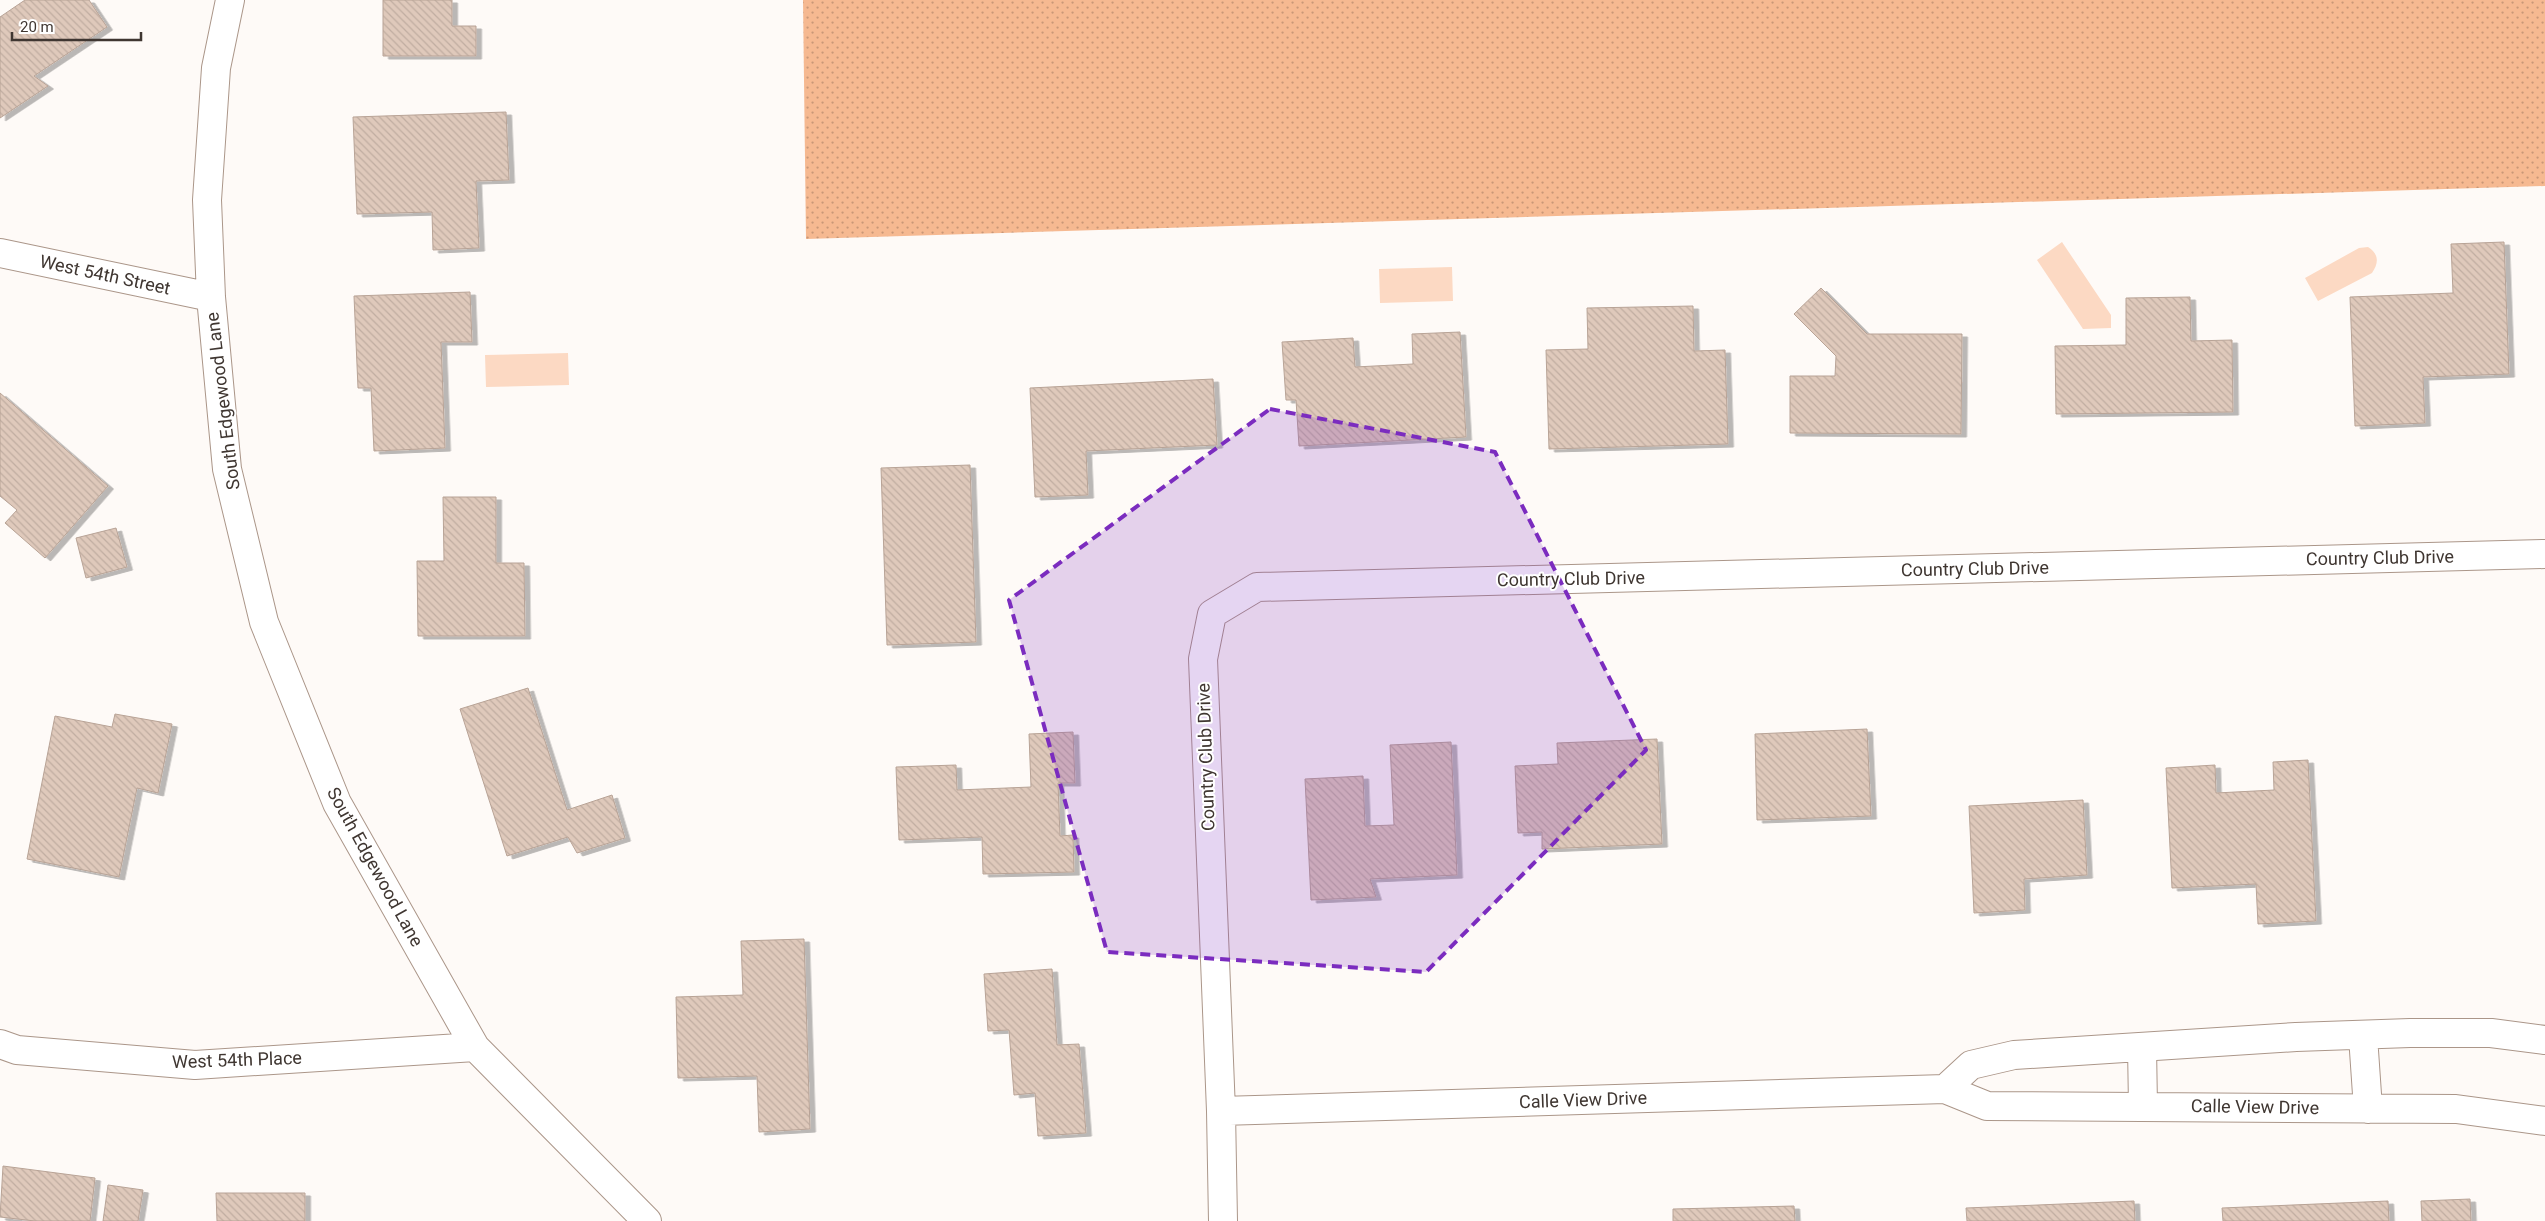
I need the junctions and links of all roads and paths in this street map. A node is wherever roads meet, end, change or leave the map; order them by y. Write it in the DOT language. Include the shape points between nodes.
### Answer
graph roads {
  1 [pos="230,0"];
  2 [pos="0,253"];
  3 [pos="211,297"];
  4 [pos="2545,554"];
  5 [pos="2364,1036"];
  6 [pos="2545,1040"];
  7 [pos="0,1044"];
  8 [pos="475,1047"];
  9 [pos="2142,1047"];
  10 [pos="1945,1089"];
  11 [pos="2143,1106"];
  12 [pos="2368,1109"];
  13 [pos="1221,1111"];
  14 [pos="2545,1121"];
  15 [pos="647,1221"];
  16 [pos="1223,1221"];
  1 -- 3 [label="street, South Edgewood Lane" via="216,68 207,200"];
  2 -- 3 [label="street, West 54th Street"];
  3 -- 8 [label="street, South Edgewood Lane" via="226,469 264,622 337,803"];
  4 -- 13 [label="street, Country Club Drive" via="1257,587 1212,614 1202,659"];
  5 -- 6 [label="street" via="2491,1033"];
  5 -- 9 [label="street"];
  5 -- 12 [label="street"];
  7 -- 8 [label="street, West 54th Place" via="17,1050 195,1066"];
  8 -- 15 [label="street, South Edgewood Lane"];
  9 -- 10 [label="street" via="2014,1055 1971,1066"];
  9 -- 11 [label="street"];
  10 -- 11 [label="street, Calle View Drive" via="1987,1106"];
  10 -- 13 [label="street, Calle View Drive"];
  11 -- 12 [label="street, Calle View Drive"];
  12 -- 14 [label="street, Calle View Drive" via="2456,1109"];
  13 -- 16 [label="street, Country Club Drive"];
}
